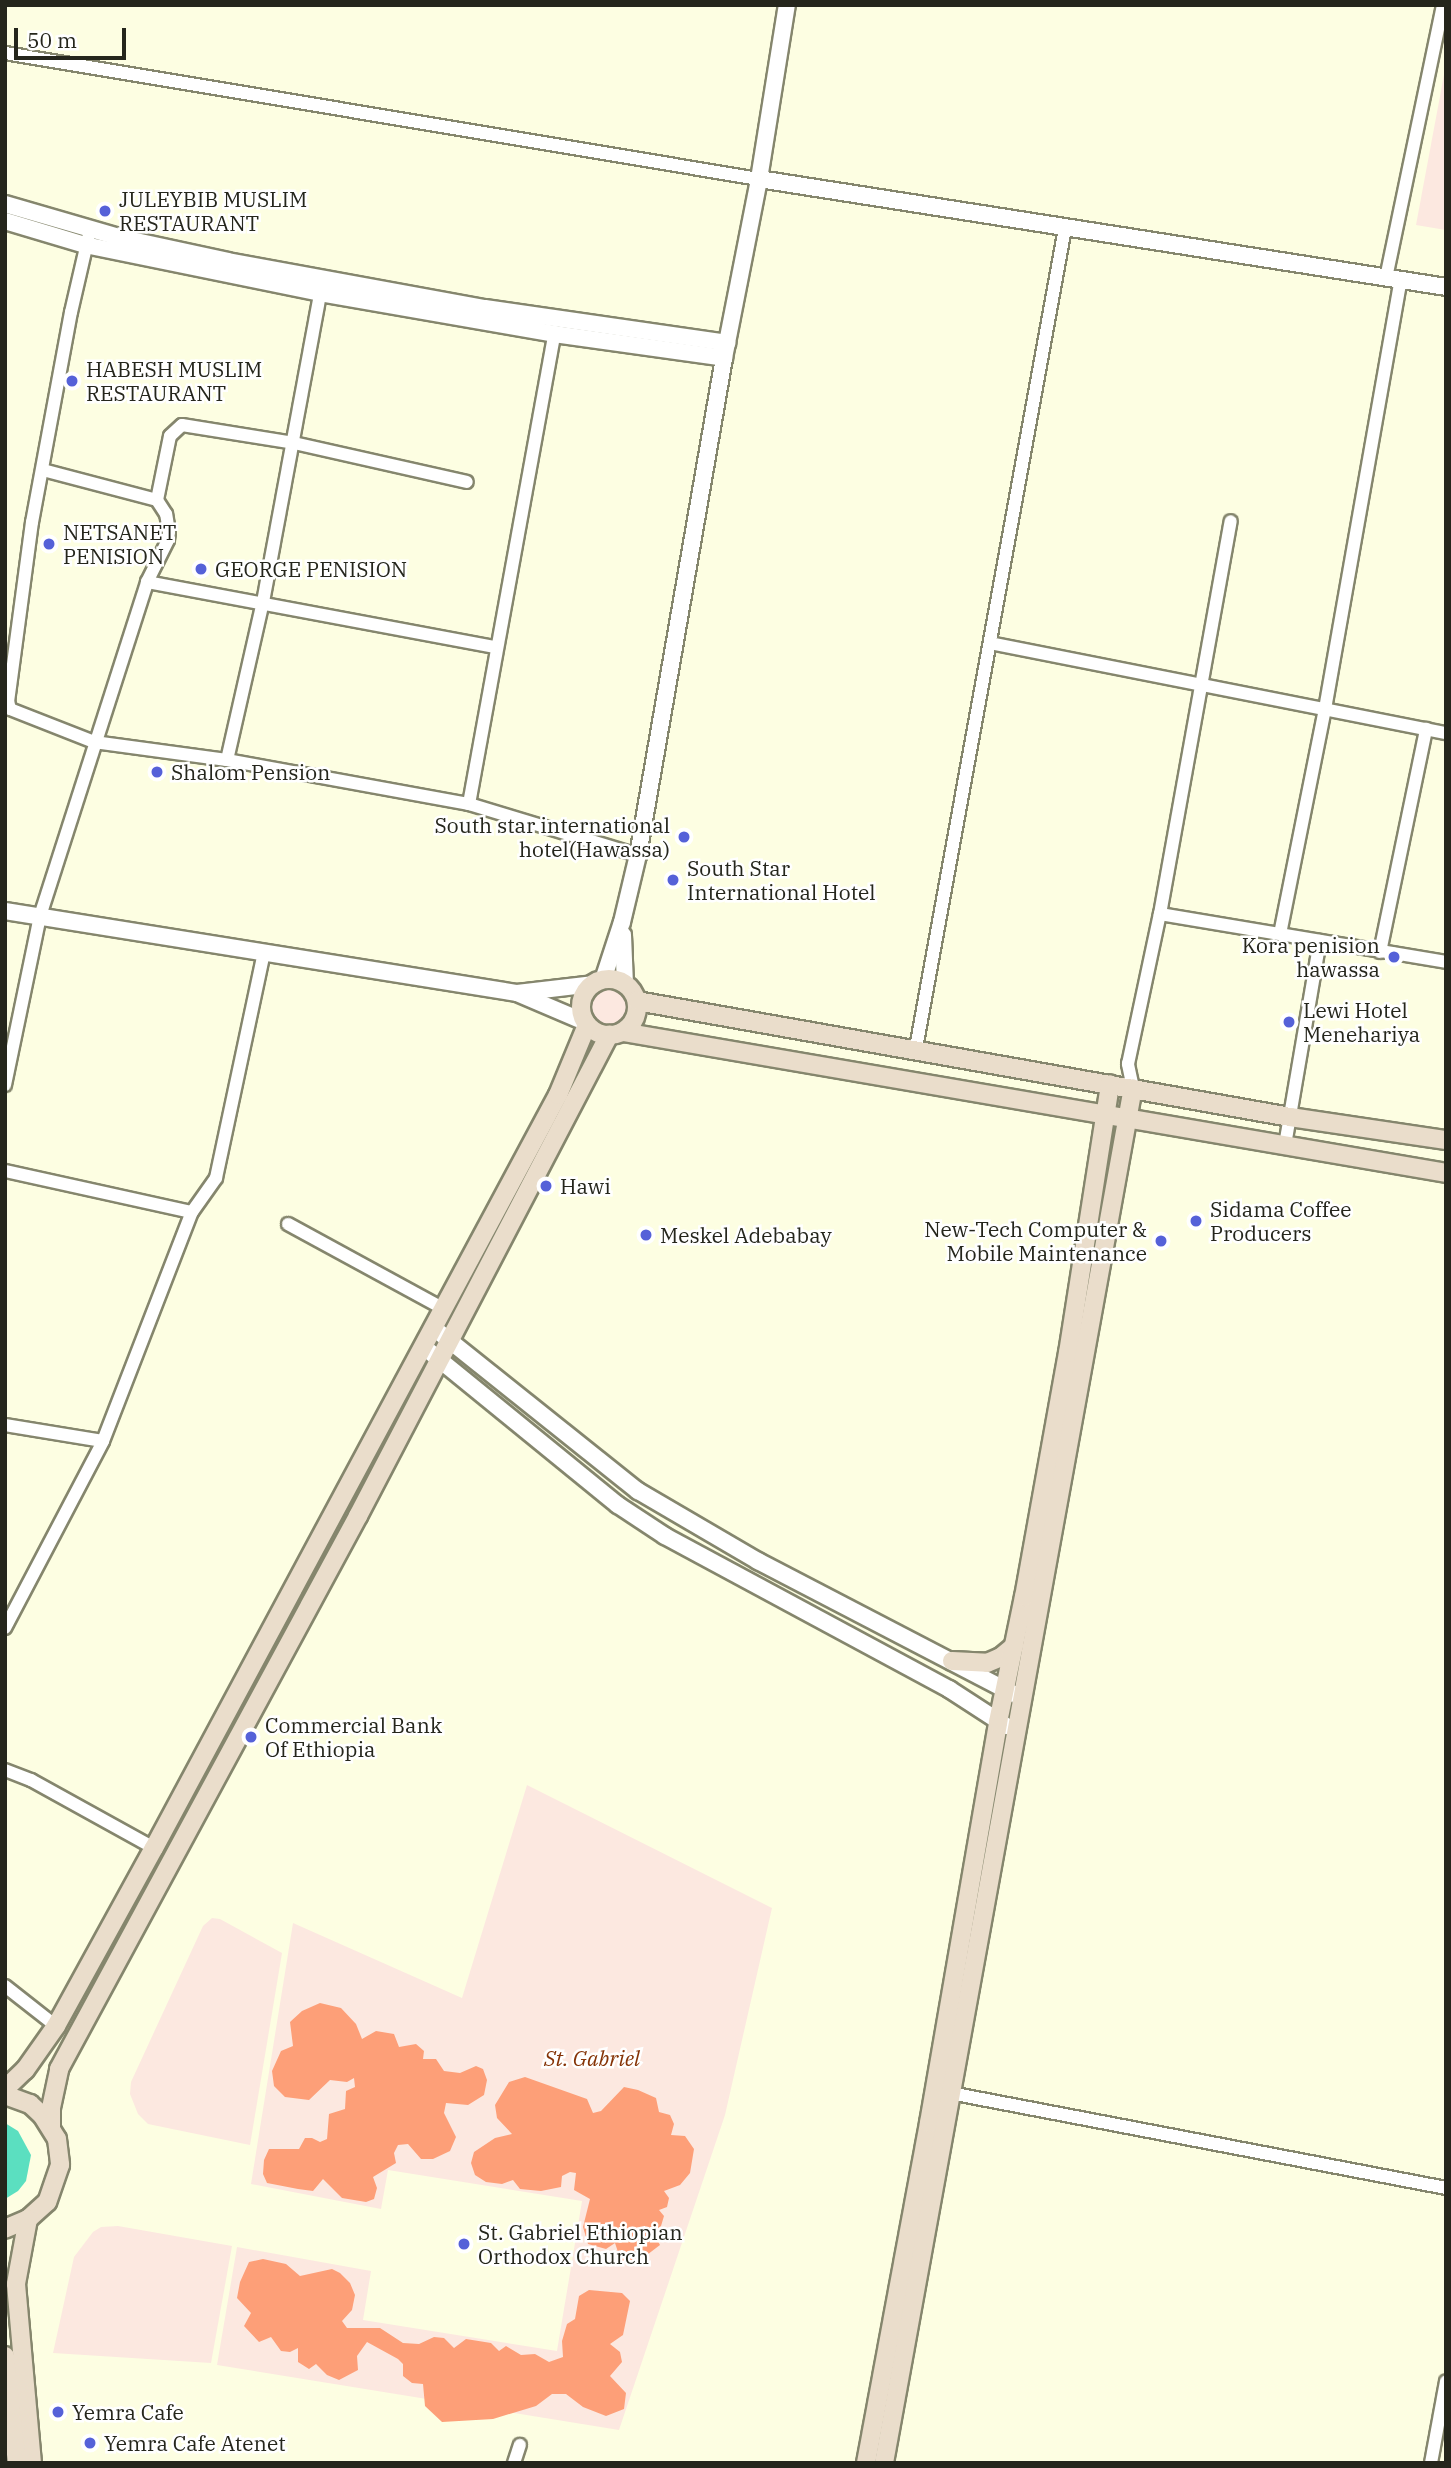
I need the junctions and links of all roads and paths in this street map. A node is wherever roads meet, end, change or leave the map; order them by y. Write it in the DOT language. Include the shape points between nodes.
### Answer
graph roads {
  1 [pos="787,5"];
  2 [pos="1443,5"];
  3 [pos="5,53"];
  4 [pos="759,178"];
  5 [pos="5,204"];
  6 [pos="5,221"];
  7 [pos="1065,228"];
  8 [pos="88,237"];
  9 [pos="1393,279"];
  10 [pos="1446,287"];
  11 [pos="320,293"];
  12 [pos="554,334"];
  13 [pos="726,350"];
  14 [pos="294,443"];
  15 [pos="43,470"];
  16 [pos="467,482"];
  17 [pos="157,500"];
  18 [pos="1231,521"];
  19 [pos="147,582"];
  20 [pos="263,603"];
  21 [pos="990,643"];
  22 [pos="496,647"];
  23 [pos="1201,685"];
  24 [pos="1325,709"];
  25 [pos="1426,729"];
  26 [pos="1446,733"];
  27 [pos="94,742"];
  28 [pos="227,760"];
  29 [pos="469,804"];
  30 [pos="638,855"];
  31 [pos="5,911"];
  32 [pos="1160,914"];
  33 [pos="40,916"];
  34 [pos="622,922"];
  35 [pos="1280,934"];
  36 [pos="1320,941"];
  37 [pos="1380,952"];
  38 [pos="264,953"];
  39 [pos="1446,962"];
  40 [pos="599,982"];
  41 [pos="625,984"];
  42 [pos="517,993"];
  43 [pos="637,1001"];
  44 [pos="586,1023"];
  45 [pos="616,1033"];
  46 [pos="916,1048"];
  47 [pos="1128,1064"];
  48 [pos="5,1084"];
  49 [pos="1110,1084"];
  50 [pos="1133,1088"];
  51 [pos="1105,1114"];
  52 [pos="1128,1117"];
  53 [pos="1290,1117"];
  54 [pos="1446,1140"];
  55 [pos="1285,1145"];
  56 [pos="5,1171"];
  57 [pos="1446,1173"];
  58 [pos="192,1212"];
  59 [pos="288,1224"];
  60 [pos="444,1309"];
  61 [pos="442,1334"];
  62 [pos="424,1347"];
  63 [pos="439,1360"];
  64 [pos="5,1425"];
  65 [pos="103,1441"];
  66 [pos="5,1628"];
  67 [pos="1014,1646"];
  68 [pos="951,1661"];
  69 [pos="1005,1690"];
  70 [pos="1022,1699"];
  71 [pos="998,1722"];
  72 [pos="1016,1731"];
  73 [pos="5,1770"];
  74 [pos="154,1848"];
  75 [pos="5,1986"];
  76 [pos="57,2025"];
  77 [pos="5,2089"];
  78 [pos="950,2093"];
  79 [pos="5,2095"];
  80 [pos="51,2127"];
  81 [pos="1446,2188"];
  82 [pos="28,2219"];
  83 [pos="5,2228"];
  84 [pos="5,2356"];
  85 [pos="1446,2381"];
  86 [pos="520,2445"];
  87 [pos="17,2463"];
  88 [pos="32,2463"];
  89 [pos="514,2463"];
  90 [pos="866,2463"];
  91 [pos="884,2463"];
  92 [pos="1431,2463"];
  1 -- 4 [label="street"];
  2 -- 9 [label="street"];
  3 -- 4 [label="street"];
  4 -- 7 [label="street"];
  4 -- 13 [label="street"];
  5 -- 8 [label="street"];
  6 -- 8 [label="street"];
  7 -- 9 [label="street"];
  7 -- 21 [label="street"];
  8 -- 11 [label="street"];
  8 -- 13 [label="street"];
  8 -- 15 [label="street"];
  9 -- 10 [label="street"];
  9 -- 24 [label="street"];
  11 -- 12 [label="street"];
  11 -- 14 [label="street"];
  12 -- 13 [label="street"];
  12 -- 22 [label="street"];
  13 -- 30 [label="street"];
  14 -- 16 [label="street"];
  14 -- 17 [label="street" via="179,427 170,436"];
  14 -- 20 [label="street"];
  15 -- 17 [label="street"];
  15 -- 27 [label="street" via="8,701 13,712"];
  17 -- 19 [label="street" via="169,522 168,540"];
  18 -- 23 [label="street"];
  19 -- 20 [label="street"];
  19 -- 27 [label="street"];
  20 -- 22 [label="street"];
  20 -- 28 [label="street"];
  21 -- 23 [label="street"];
  21 -- 46 [label="street"];
  22 -- 29 [label="street"];
  23 -- 24 [label="street"];
  23 -- 32 [label="street"];
  24 -- 25 [label="street"];
  24 -- 35 [label="street"];
  25 -- 26 [label="street"];
  25 -- 37 [label="street"];
  27 -- 28 [label="street"];
  27 -- 33 [label="street"];
  28 -- 29 [label="street"];
  29 -- 30 [label="street"];
  30 -- 34 [label="street"];
  31 -- 33 [label="street"];
  32 -- 35 [label="street"];
  32 -- 47 [label="street"];
  33 -- 38 [label="street"];
  33 -- 48 [label="street"];
  34 -- 40 [label="street"];
  34 -- 41 [label="street"];
  35 -- 36 [label="street"];
  36 -- 37 [label="street"];
  36 -- 53 [label="street"];
  37 -- 39 [label="street"];
  38 -- 42 [label="street"];
  38 -- 58 [label="street" via="222,1160 216,1178"];
  40 -- 41 [label="main road"];
  40 -- 42 [label="street"];
  40 -- 44 [label="main road" via="583,999"];
  41 -- 43 [label="main road"];
  42 -- 44 [label="street"];
  43 -- 45 [label="main road" via="636,1015"];
  43 -- 46 [label="main road"];
  44 -- 45 [label="main road" via="597,1032"];
  44 -- 60 [label="main road" via="558,1096"];
  45 -- 51 [label="main road"];
  45 -- 61 [label="main road"];
  46 -- 49 [label="main road"];
  47 -- 49 [label="street"];
  47 -- 50 [label="street"];
  49 -- 50 [label="main road"];
  49 -- 51 [label="main road"];
  50 -- 52 [label="main road"];
  50 -- 53 [label="main road"];
  51 -- 52 [label="main road"];
  51 -- 67 [label="main road" via="1068,1353"];
  52 -- 55 [label="main road"];
  52 -- 70 [label="main road"];
  53 -- 54 [label="main road"];
  53 -- 55 [label="street"];
  55 -- 57 [label="main road"];
  56 -- 58 [label="street"];
  58 -- 65 [label="street"];
  59 -- 60 [label="street"];
  60 -- 61 [label="main road"];
  61 -- 62 [label="main road"];
  61 -- 63 [label="main road"];
  61 -- 68 [label="street" via="638,1491 758,1561"];
  62 -- 63 [label="street"];
  62 -- 74 [label="main road"];
  63 -- 71 [label="street" via="618,1505 665,1536 949,1689"];
  63 -- 80 [label="main road" via="59,2068"];
  64 -- 65 [label="street"];
  65 -- 66 [label="street"];
  67 -- 68 [label="main road" via="987,1663"];
  67 -- 69 [label="main road"];
  68 -- 69 [label="street"];
  69 -- 70 [label="street"];
  69 -- 71 [label="main road"];
  70 -- 72 [label="main road"];
  71 -- 72 [label="street"];
  71 -- 90 [label="main road"];
  72 -- 78 [label="main road"];
  73 -- 74 [label="street"];
  74 -- 76 [label="main road"];
  75 -- 76 [label="street"];
  76 -- 77 [label="main road" via="25,2070"];
  78 -- 81 [label="street"];
  78 -- 91 [label="main road"];
  79 -- 80 [label="main road" via="30,2105"];
  80 -- 82 [label="main road" via="60,2152 58,2178 47,2202"];
  82 -- 83 [label="main road"];
  82 -- 88 [label="main road" via="16,2284"];
  84 -- 87 [label="main road"];
  85 -- 92 [label="street"];
  86 -- 89 [label="street"];
}
